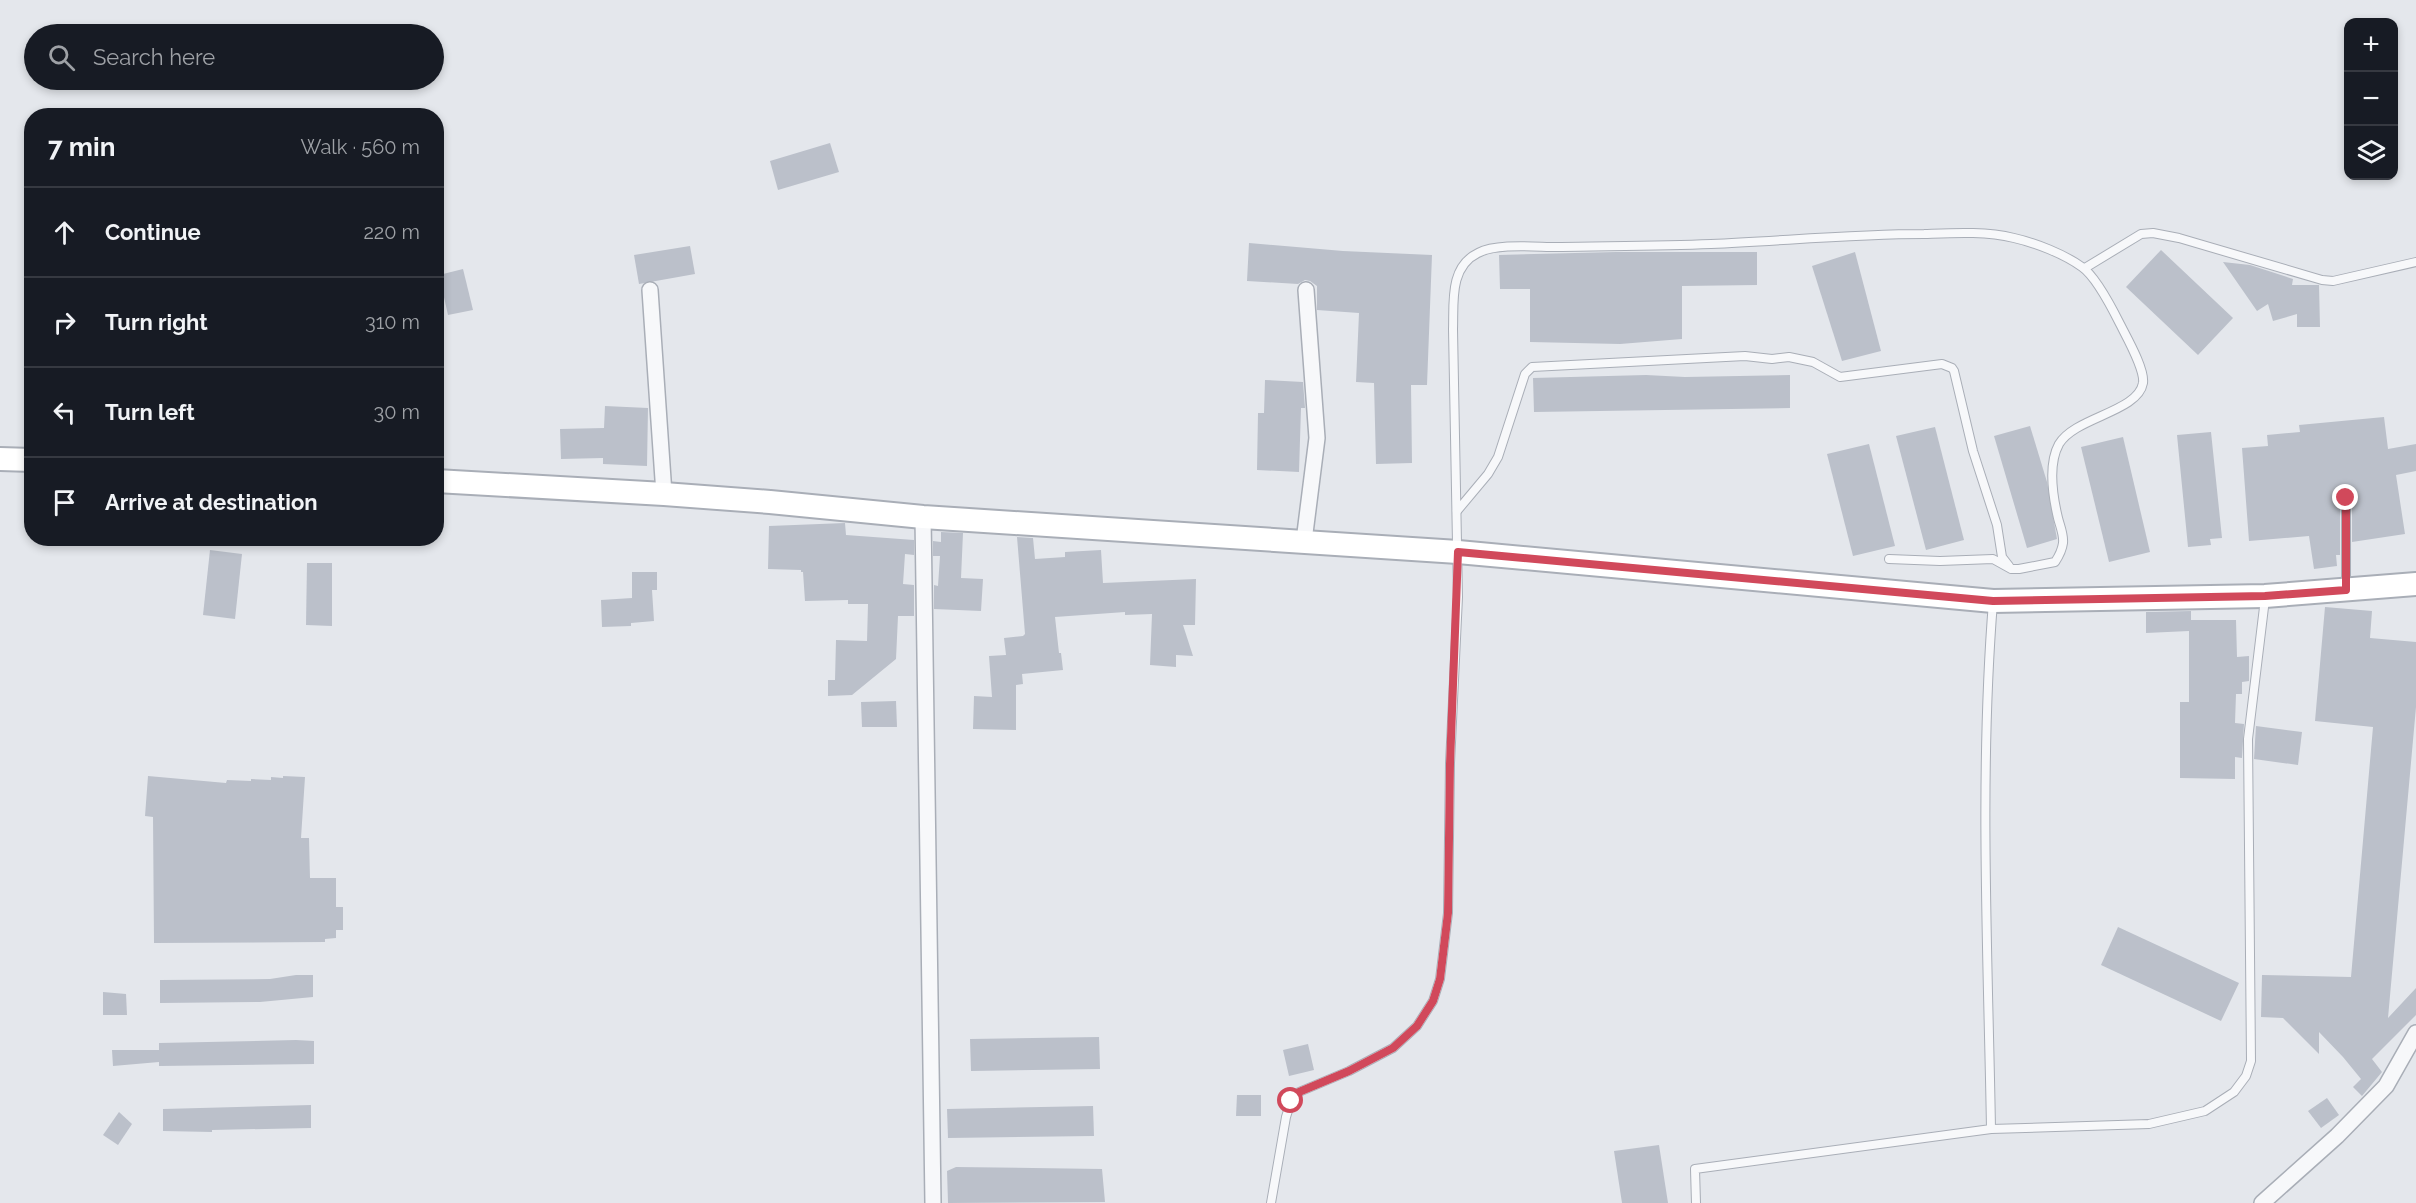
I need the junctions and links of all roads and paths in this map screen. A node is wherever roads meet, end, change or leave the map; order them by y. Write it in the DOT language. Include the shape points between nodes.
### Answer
graph roads {
  1 [pos="2416,262"];
  2 [pos="2085,268"];
  3 [pos="650,290"];
  4 [pos="1306,290"];
  5 [pos="0,459"];
  6 [pos="24,460"];
  7 [pos="444,481"];
  8 [pos="664,494"];
  9 [pos="2346,498"];
  10 [pos="1457,511"];
  11 [pos="923,517"];
  12 [pos="1304,541"];
  13 [pos="1458,552"];
  14 [pos="1888,559"];
  15 [pos="2011,569"];
  16 [pos="2416,584"];
  17 [pos="2346,590"];
  18 [pos="2265,596"];
  19 [pos="1993,601"];
  20 [pos="2416,1033"];
  21 [pos="1991,1129"];
  22 [pos="933,1203"];
  23 [pos="1271,1203"];
  24 [pos="1696,1203"];
  25 [pos="2262,1203"];
  1 -- 2 [label="lane" via="2344,279 2322,280 2153,233 2141,234"];
  2 -- 10 [label="lane" via="2015,238 1961,233 1480,252 1465,262 1454,286"];
  2 -- 15 [label="lane" via="2118,321 2143,382 2131,401 2081,425 2059,444 2053,472 2063,538 2061,554 2055,562 2040,567"];
  3 -- 8 [label="street"];
  4 -- 12 [label="street" via="1317,438"];
  5 -- 6 [label="street"];
  7 -- 8 [label="street"];
  8 -- 11 [label="street"];
  9 -- 17 [label="lane"];
  10 -- 13 [label="lane"];
  10 -- 15 [label="lane" via="1498,457 1525,374 1532,367 1789,357 1813,362 1840,377 1942,364 1954,372 1973,451 1997,525 2002,557"];
  11 -- 12 [label="street"];
  11 -- 22 [label="street"];
  12 -- 13 [label="street"];
  13 -- 19 [label="street"];
  13 -- 23 [label="lane" via="1448,913 1440,979 1433,1001 1417,1026 1393,1048 1299,1092 1291,1101"];
  14 -- 15 [label="lane" via="1993,559"];
  16 -- 17 [label="street"];
  17 -- 18 [label="street"];
  18 -- 19 [label="street"];
  18 -- 21 [label="lane" via="2248,739 2251,1061 2247,1076 2234,1092 2205,1111 2149,1124"];
  19 -- 21 [label="lane" via="1985,758"];
  20 -- 25 [label="street" via="2386,1086"];
  21 -- 24 [label="lane" via="1695,1169"];
}
